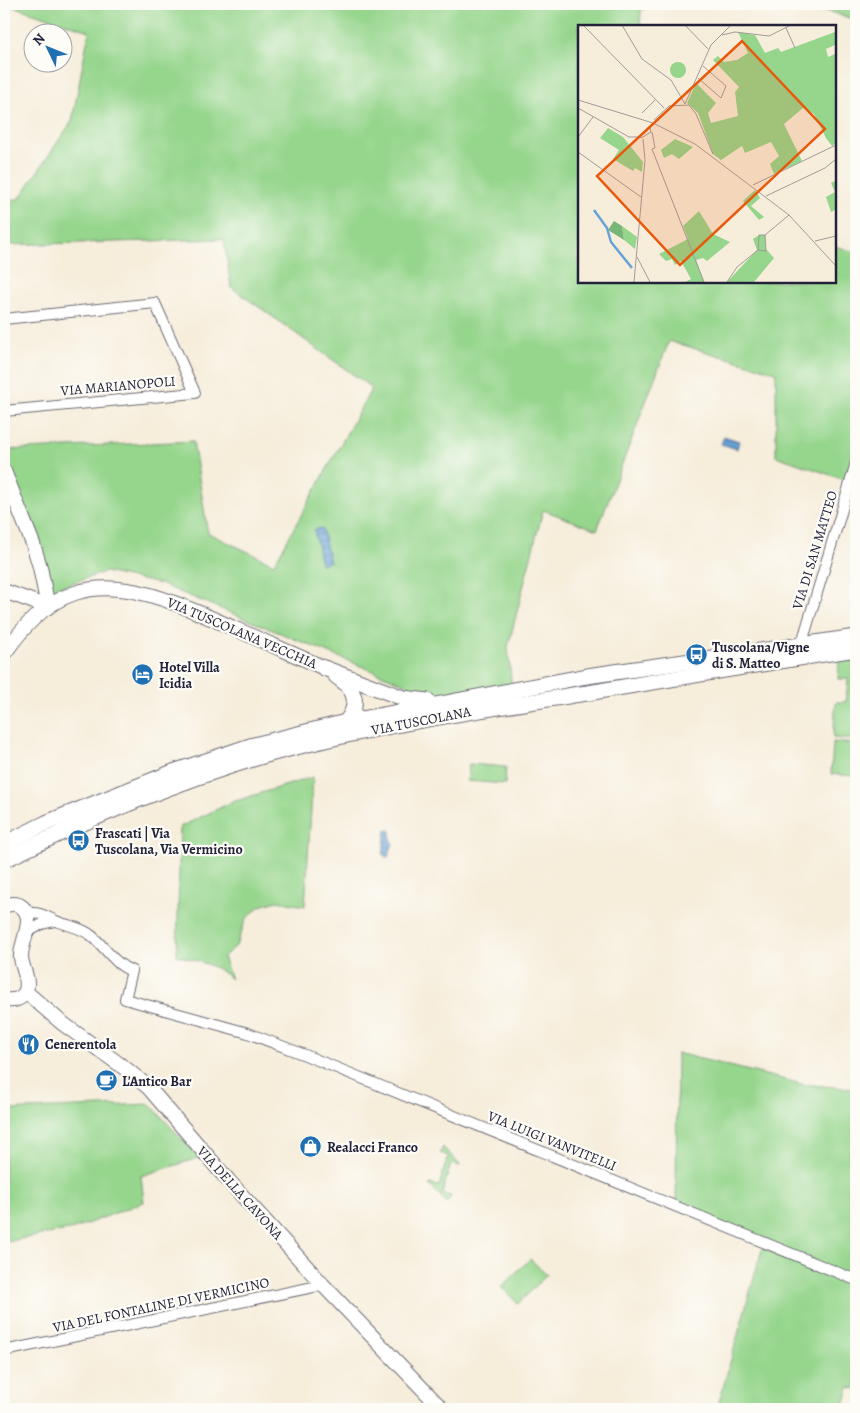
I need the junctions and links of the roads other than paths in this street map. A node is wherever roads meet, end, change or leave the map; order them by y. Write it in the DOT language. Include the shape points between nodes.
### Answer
graph roads {
  1 [pos="4,319"];
  2 [pos="4,411"];
  3 [pos="856,463"];
  4 [pos="4,471"];
  5 [pos="4,591"];
  6 [pos="48,607"];
  7 [pos="856,637"];
  8 [pos="801,646"];
  9 [pos="856,649"];
  10 [pos="4,654"];
  11 [pos="324,668"];
  12 [pos="450,702"];
  13 [pos="346,722"];
  14 [pos="21,843"];
  15 [pos="4,844"];
  16 [pos="4,860"];
  17 [pos="6,902"];
  18 [pos="27,914"];
  19 [pos="55,921"];
  20 [pos="26,933"];
  21 [pos="26,992"];
  22 [pos="4,1001"];
  23 [pos="856,1280"];
  24 [pos="323,1285"];
  25 [pos="4,1351"];
  26 [pos="442,1409"];
  1 -- 2 [label="street, VIA MARIANOPOLI" via="156,303 195,393"];
  3 -- 8 [label="street, VIA DI SAN MATTEO"];
  4 -- 6 [label="main road" via="33,544"];
  5 -- 6 [label="main road"];
  6 -- 10 [label="main road, VIA TUSCOLANA VECCHIA" via="22,631"];
  6 -- 11 [label="main road, VIA TUSCOLANA VECCHIA" via="83,591 138,592 188,608"];
  7 -- 8 [label="main road, VIA TUSCOLANA"];
  8 -- 12 [label="main road, VIA TUSCOLANA" via="587,676"];
  9 -- 14 [label="main road, VIA TUSCOLANA" via="449,715 307,744 242,763"];
  11 -- 12 [label="main road" via="403,698"];
  11 -- 13 [label="main road" via="354,694 354,707"];
  12 -- 13 [label="main road, VIA TUSCOLANA"];
  13 -- 14 [label="main road, VIA TUSCOLANA" via="203,761 136,786"];
  14 -- 15 [label="main road, VIA TUSCOLANA"];
  14 -- 16 [label="main road, VIA TUSCOLANA"];
  17 -- 18 [label="main road" via="19,906"];
  18 -- 19 [label="street" via="39,913"];
  18 -- 20 [label="main road" via="29,924"];
  19 -- 20 [label="street"];
  19 -- 23 [label="street, VIA LUIGI VANVITELLI" via="91,935 121,965 132,971 125,999 236,1029 305,1054"];
  20 -- 21 [label="main road" via="21,957"];
  21 -- 22 [label="main road" via="14,1001"];
  21 -- 24 [label="main road, VIA DELLA CAVONA" via="148,1087"];
  24 -- 25 [label="street, VIA DEL FONTALINE DI VERMICINO"];
  24 -- 26 [label="main road, VIA DELLA CAVONA"];
}
